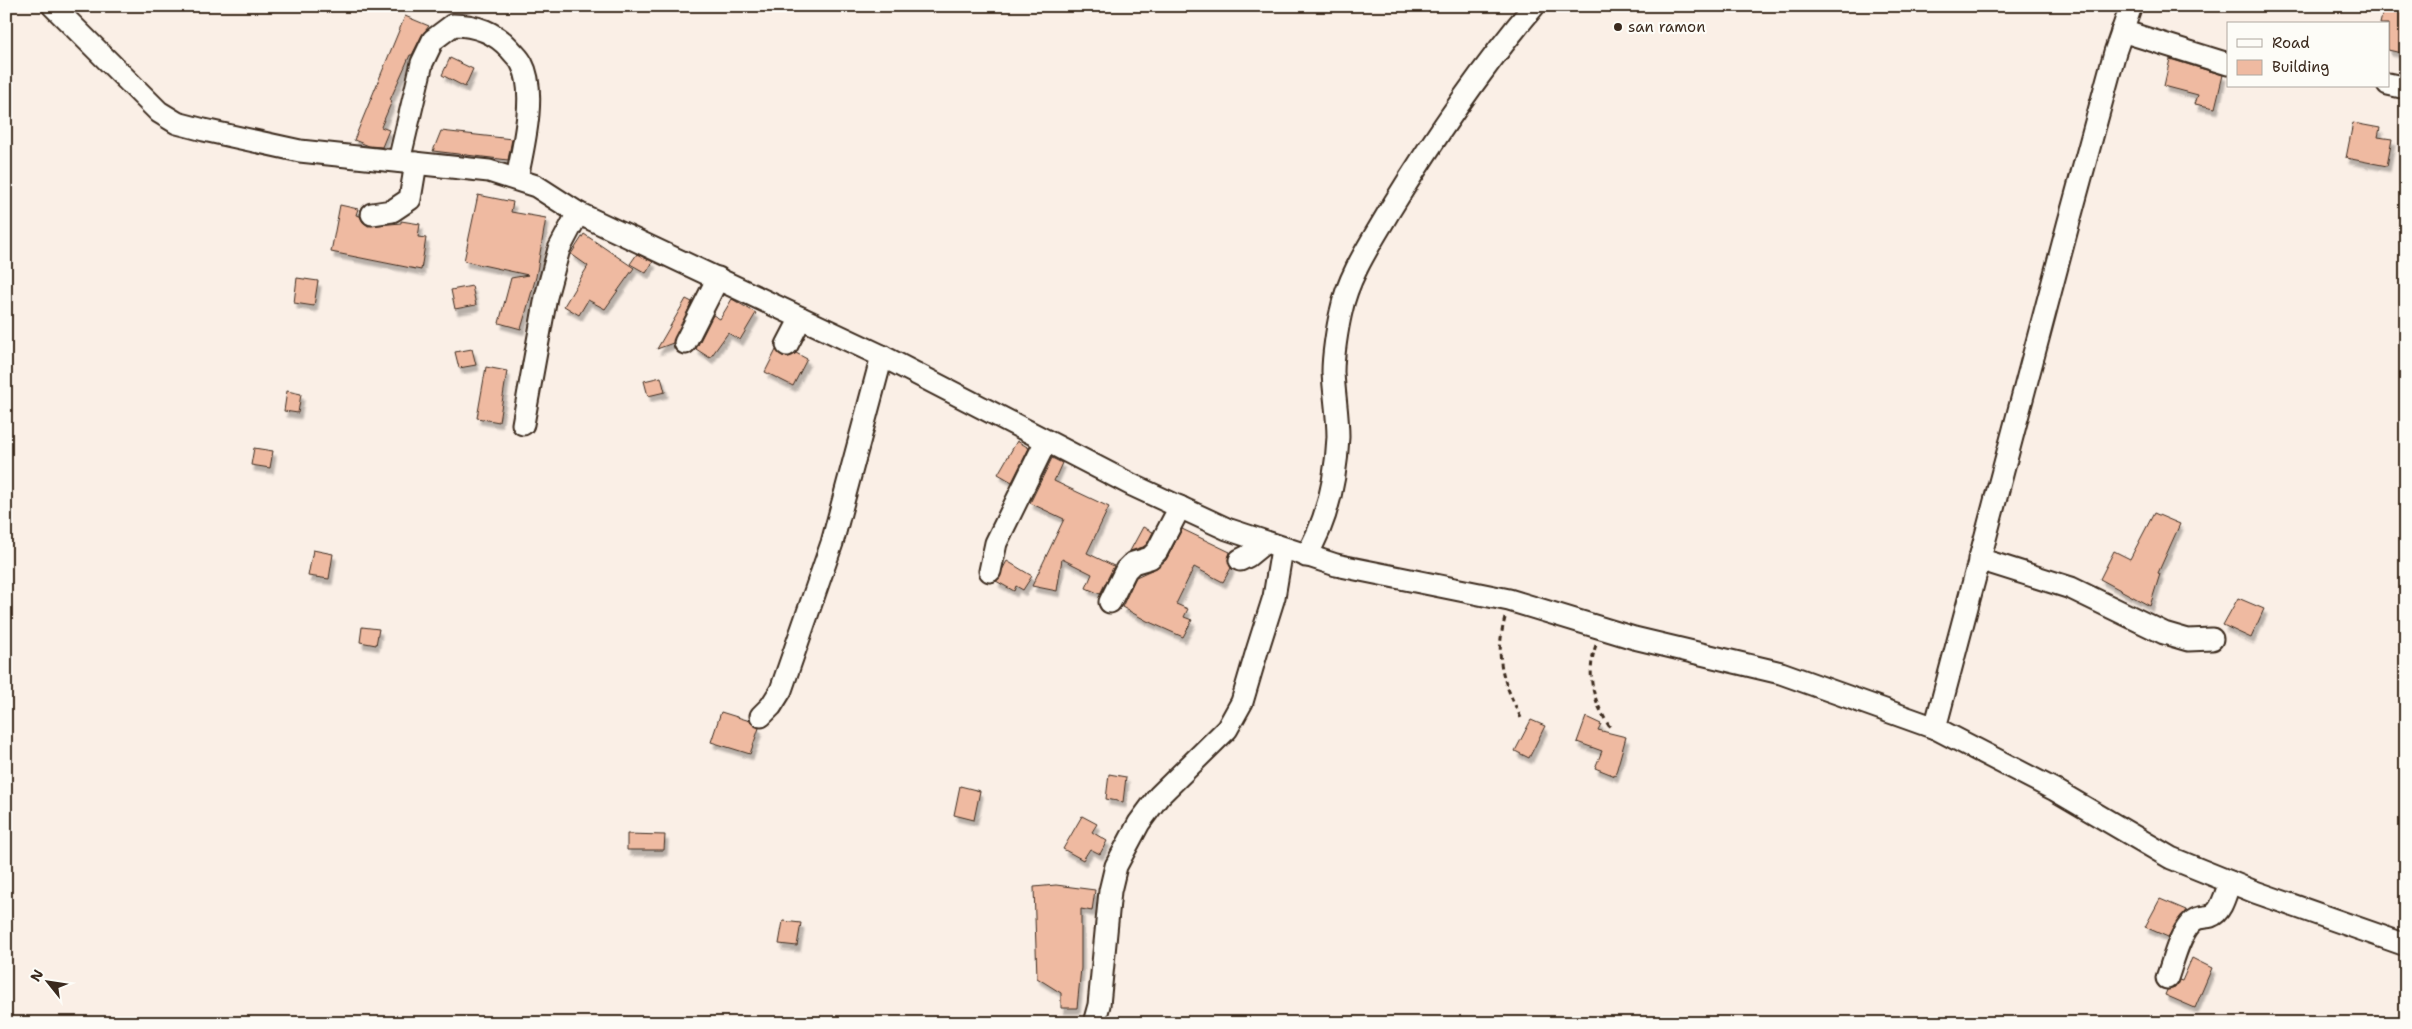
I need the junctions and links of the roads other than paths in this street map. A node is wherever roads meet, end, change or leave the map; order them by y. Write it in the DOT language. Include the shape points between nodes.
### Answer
graph roads {
  1 [pos="53,6"];
  2 [pos="1534,6"];
  3 [pos="2131,6"];
  4 [pos="2122,31"];
  5 [pos="2227,64"];
  6 [pos="2390,84"];
  7 [pos="2406,88"];
  8 [pos="408,162"];
  9 [pos="517,178"];
  10 [pos="578,213"];
  11 [pos="372,214"];
  12 [pos="718,278"];
  13 [pos="801,318"];
  14 [pos="684,343"];
  15 [pos="787,345"];
  16 [pos="882,356"];
  17 [pos="523,424"];
  18 [pos="1046,441"];
  19 [pos="1180,507"];
  20 [pos="1273,546"];
  21 [pos="1306,556"];
  22 [pos="1979,559"];
  23 [pos="1240,560"];
  24 [pos="990,571"];
  25 [pos="1110,602"];
  26 [pos="2212,639"];
  27 [pos="760,716"];
  28 [pos="1935,728"];
  29 [pos="2230,882"];
  30 [pos="2406,945"];
  31 [pos="2167,978"];
  32 [pos="1094,1023"];
  1 -- 8 [label="street" via="159,112 178,123 300,151"];
  2 -- 21 [label="street" via="1500,46 1436,134 1352,280 1341,311 1333,369 1338,436 1330,496 1318,536"];
  3 -- 4 [label="street"];
  4 -- 5 [label="street"];
  4 -- 22 [label="street"];
  6 -- 7 [label="street"];
  8 -- 9 [label="street" via="489,171"];
  8 -- 9 [label="street" via="422,62 433,40 452,25 472,25 500,38 522,64 529,96"];
  8 -- 11 [label="street" via="410,199 392,211"];
  9 -- 10 [label="street" via="536,186"];
  10 -- 12 [label="street"];
  10 -- 17 [label="street" via="559,249 546,297"];
  12 -- 13 [label="street"];
  12 -- 14 [label="street"];
  13 -- 15 [label="street"];
  13 -- 16 [label="street"];
  16 -- 18 [label="street"];
  16 -- 27 [label="street" via="832,543 781,690"];
  18 -- 19 [label="street"];
  18 -- 24 [label="street" via="996,543"];
  19 -- 20 [label="street"];
  19 -- 25 [label="street" via="1157,551 1150,558 1133,562"];
  20 -- 21 [label="street"];
  20 -- 23 [label="street"];
  20 -- 32 [label="street" via="1274,597 1242,702 1228,729 1159,796 1139,823 1116,866"];
  21 -- 28 [label="street" via="1509,600 1634,638 1781,673"];
  22 -- 26 [label="street" via="2072,588 2164,633 2188,640"];
  22 -- 28 [label="street"];
  28 -- 29 [label="street" via="2055,790 2171,858"];
  29 -- 30 [label="street"];
  29 -- 31 [label="street" via="2213,916 2200,917 2185,931"];
}
